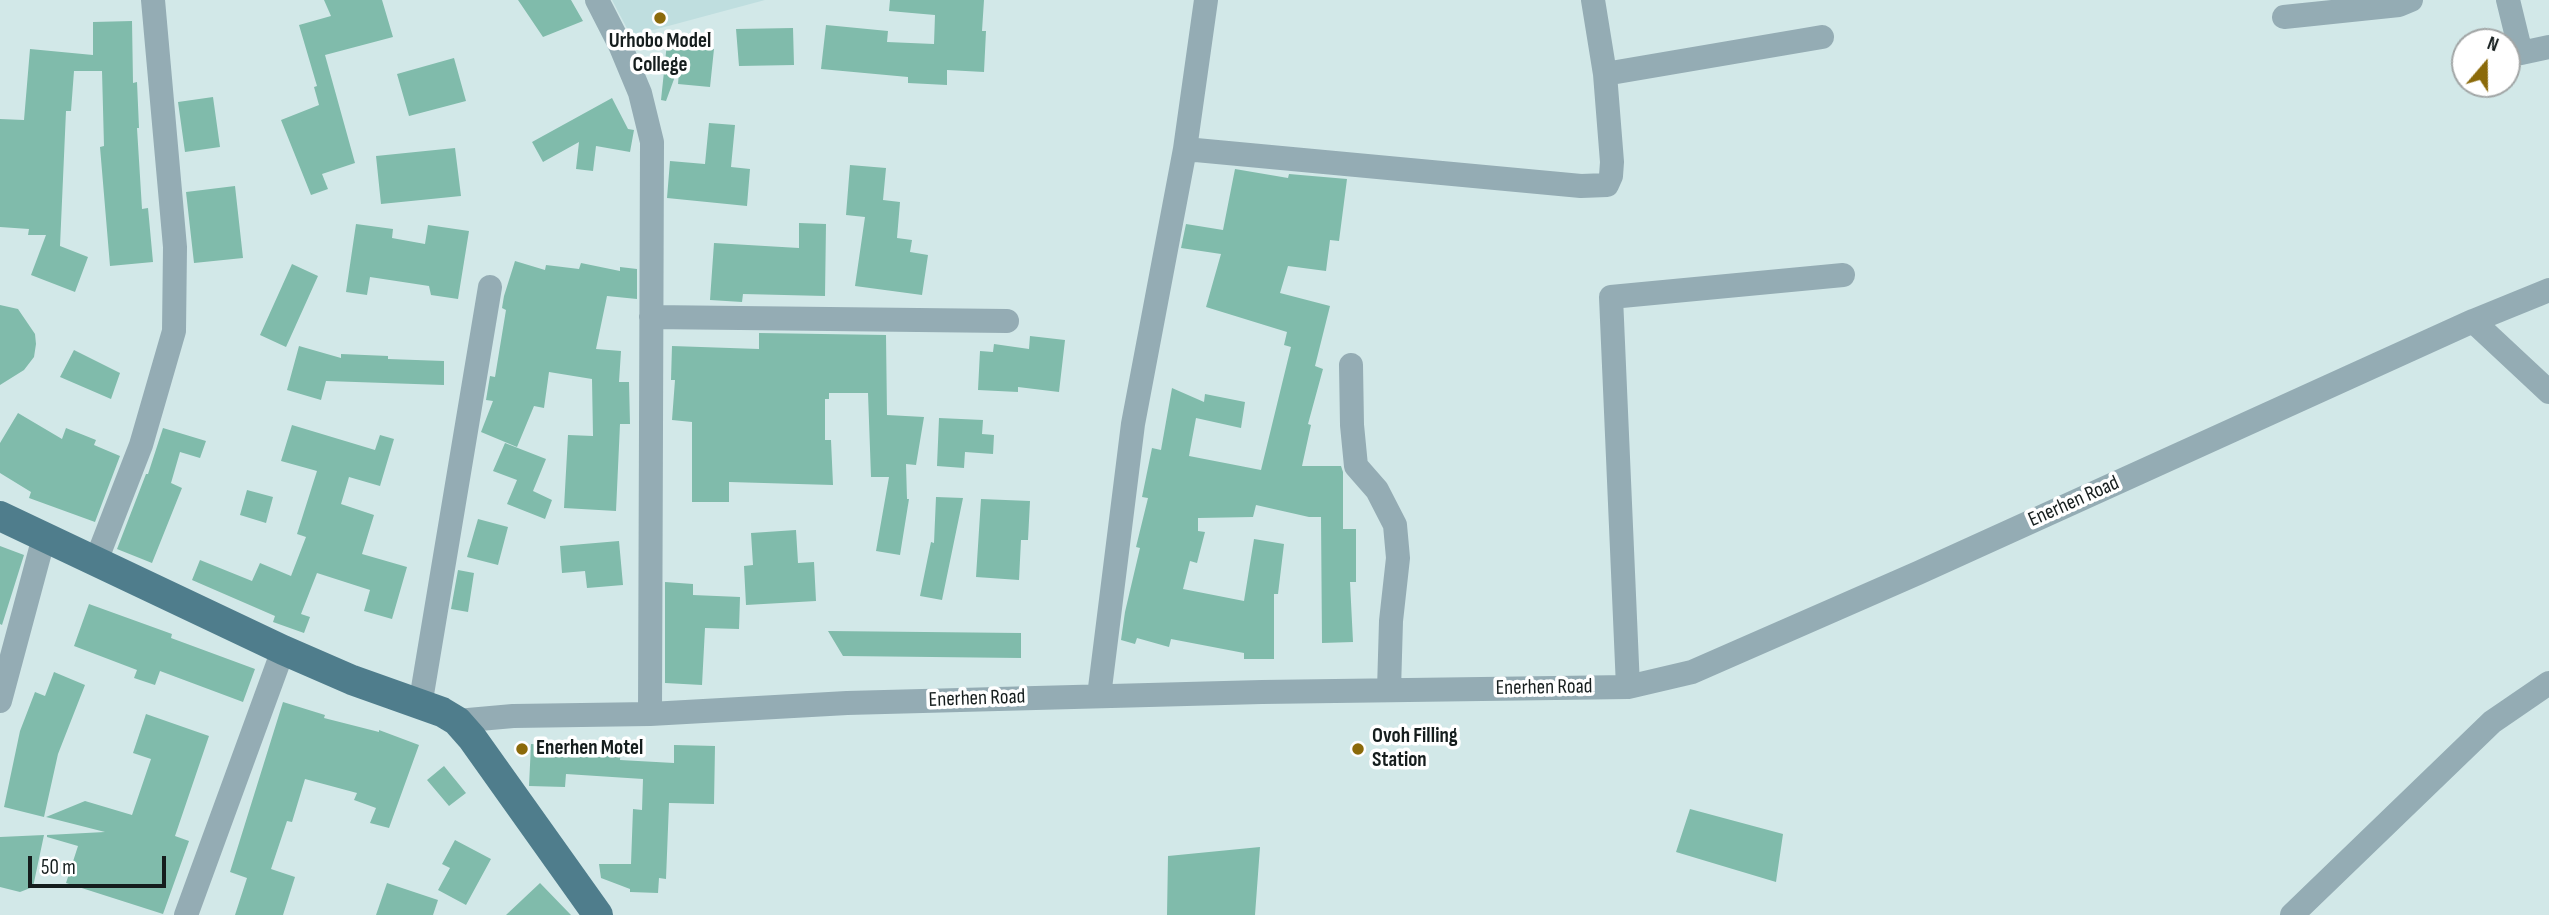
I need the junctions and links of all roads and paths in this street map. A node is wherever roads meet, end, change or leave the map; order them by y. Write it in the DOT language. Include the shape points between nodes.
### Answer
graph roads {
  1 [pos="153,0"];
  2 [pos="597,0"];
  3 [pos="1206,0"];
  4 [pos="1593,0"];
  5 [pos="2411,0"];
  6 [pos="2508,0"];
  7 [pos="2284,17"];
  8 [pos="1822,37"];
  9 [pos="2549,47"];
  10 [pos="1605,74"];
  11 [pos="1185,149"];
  12 [pos="1843,275"];
  13 [pos="490,287"];
  14 [pos="2549,290"];
  15 [pos="651,317"];
  16 [pos="1007,321"];
  17 [pos="2473,321"];
  18 [pos="1352,365"];
  19 [pos="2549,392"];
  20 [pos="0,516"];
  21 [pos="44,537"];
  22 [pos="96,561"];
  23 [pos="283,650"];
  24 [pos="2549,683"];
  25 [pos="1628,687"];
  26 [pos="1389,690"];
  27 [pos="1099,696"];
  28 [pos="0,701"];
  29 [pos="420,706"];
  30 [pos="650,714"];
  31 [pos="457,721"];
  32 [pos="186,915"];
  33 [pos="598,915"];
  34 [pos="2292,915"];
  1 -- 22 [label="street" via="175,247 174,331 141,445"];
  2 -- 15 [label="street" via="640,93 652,142"];
  3 -- 11 [label="street"];
  4 -- 10 [label="street"];
  5 -- 7 [label="street"];
  6 -- 9 [label="street" via="2521,52"];
  8 -- 10 [label="street"];
  10 -- 11 [label="street" via="1612,162 1606,185"];
  11 -- 27 [label="street" via="1133,424"];
  12 -- 25 [label="street" via="1611,297"];
  13 -- 29 [label="street"];
  14 -- 17 [label="street, Enerhen Road"];
  15 -- 16 [label="street"];
  15 -- 30 [label="street"];
  17 -- 19 [label="street"];
  17 -- 25 [label="street, Enerhen Road" via="1692,672"];
  18 -- 26 [label="street" via="1356,466 1377,491 1395,526 1398,558"];
  20 -- 21 [label="main road"];
  21 -- 22 [label="main road"];
  21 -- 28 [label="street"];
  22 -- 23 [label="main road"];
  23 -- 29 [label="main road"];
  23 -- 32 [label="street"];
  24 -- 34 [label="street" via="2491,722"];
  25 -- 26 [label="street, Enerhen Road"];
  26 -- 27 [label="street, Enerhen Road"];
  27 -- 30 [label="street, Enerhen Road"];
  29 -- 31 [label="main road"];
  30 -- 31 [label="street, Enerhen Road"];
  31 -- 33 [label="main road"];
}
